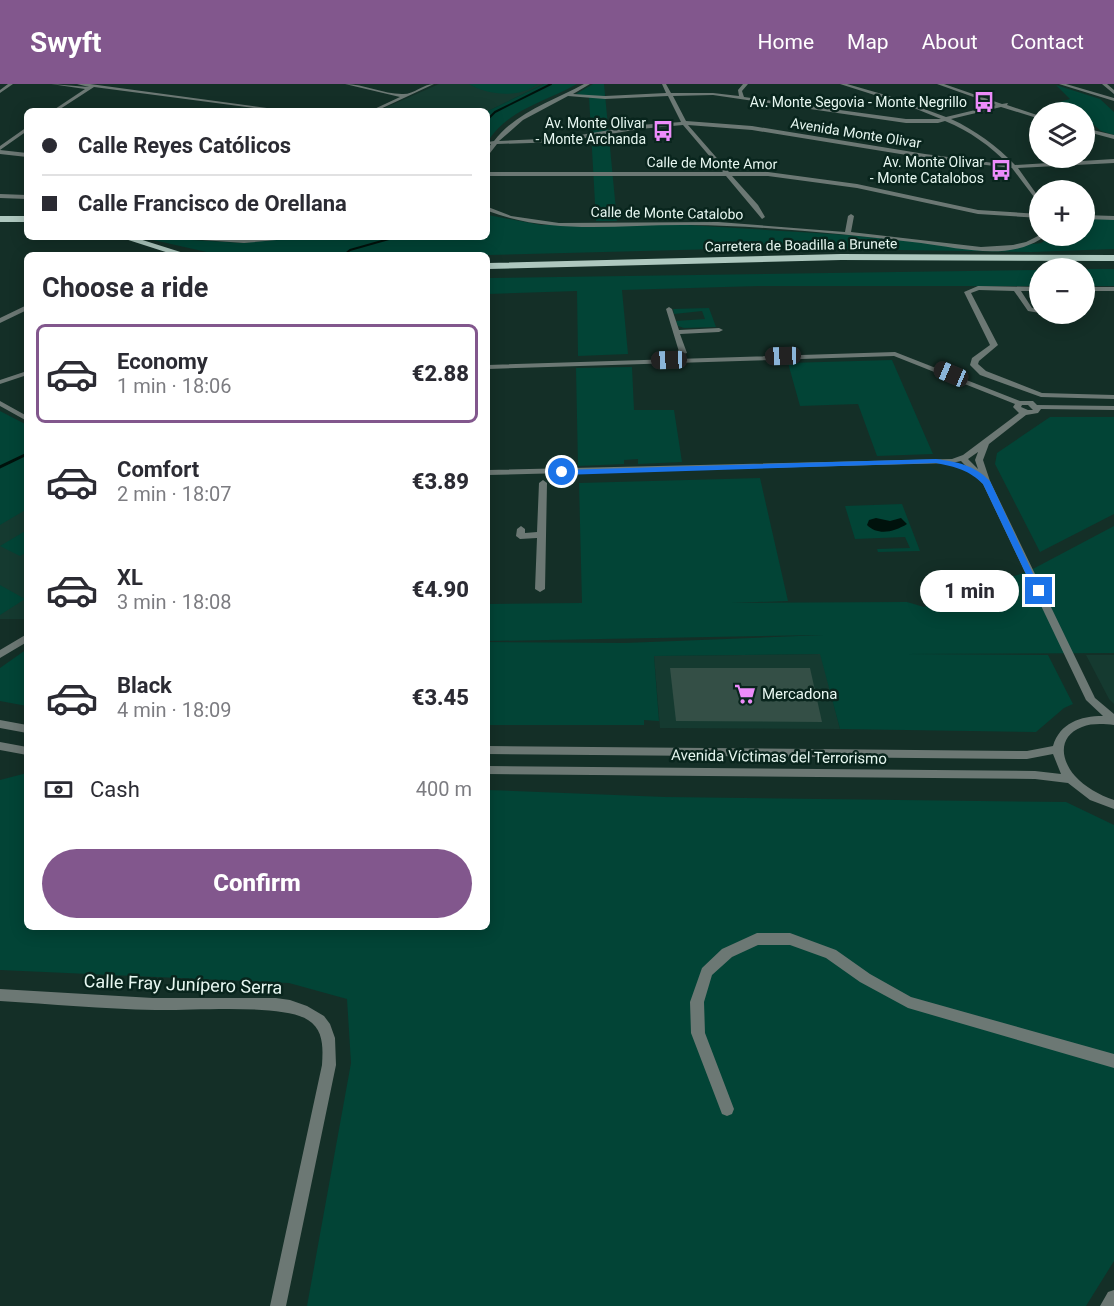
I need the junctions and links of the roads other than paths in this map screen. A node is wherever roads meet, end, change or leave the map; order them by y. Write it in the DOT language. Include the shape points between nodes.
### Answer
graph roads {
  1 [pos="11,84"];
  2 [pos="53,84"];
  3 [pos="79,84"];
  4 [pos="347,84"];
  5 [pos="432,84"];
  6 [pos="588,84"];
  7 [pos="664,84"];
  8 [pos="746,84"];
  9 [pos="842,84"];
  10 [pos="939,84"];
  11 [pos="950,84"];
  12 [pos="1061,84"];
  13 [pos="1090,84"];
  14 [pos="1104,84"];
  15 [pos="93,86"];
  16 [pos="0,92"];
  17 [pos="668,94"];
  18 [pos="1114,94"];
  19 [pos="568,95"];
  20 [pos="404,96"];
  21 [pos="1103,96"];
  22 [pos="742,97"];
  23 [pos="1114,100"];
  24 [pos="225,105"];
  25 [pos="1003,105"];
  26 [pos="1114,106"];
  27 [pos="59,108"];
  28 [pos="243,108"];
  29 [pos="256,108"];
  30 [pos="378,108"];
  31 [pos="1029,113"];
  32 [pos="945,119"];
  33 [pos="687,125"];
  34 [pos="24,131"];
  35 [pos="1095,133"];
  36 [pos="1114,139"];
  37 [pos="490,146"];
  38 [pos="490,147"];
  39 [pos="0,150"];
  40 [pos="24,154"];
  41 [pos="1114,164"];
  42 [pos="1015,169"];
  43 [pos="724,172"];
  44 [pos="490,174"];
  45 [pos="1029,188"];
  46 [pos="0,196"];
  47 [pos="24,197"];
  48 [pos="490,210"];
  49 [pos="1029,215"];
  50 [pos="851,216"];
  51 [pos="762,217"];
  52 [pos="1095,217"];
  53 [pos="1114,218"];
  54 [pos="0,219"];
  55 [pos="24,219"];
  56 [pos="848,233"];
  57 [pos="133,240"];
  58 [pos="230,240"];
  59 [pos="255,240"];
  60 [pos="1029,241"];
  61 [pos="175,252"];
  62 [pos="1114,258"];
  63 [pos="490,266"];
  64 [pos="1016,288"];
  65 [pos="1029,288"];
  66 [pos="1095,289"];
  67 [pos="1114,289"];
  68 [pos="24,308"];
  69 [pos="1029,308"];
  70 [pos="669,309"];
  71 [pos="0,321"];
  72 [pos="719,330"];
  73 [pos="676,332"];
  74 [pos="683,352"];
  75 [pos="490,367"];
  76 [pos="24,374"];
  77 [pos="0,382"];
  78 [pos="1084,397"];
  79 [pos="1114,397"];
  80 [pos="1019,402"];
  81 [pos="0,403"];
  82 [pos="1038,407"];
  83 [pos="1090,408"];
  84 [pos="1114,408"];
  85 [pos="1025,412"];
  86 [pos="24,417"];
  87 [pos="985,444"];
  88 [pos="964,458"];
  89 [pos="936,461"];
  90 [pos="978,470"];
  91 [pos="490,473"];
  92 [pos="508,473"];
  93 [pos="507,483"];
  94 [pos="543,483"];
  95 [pos="520,529"];
  96 [pos="542,536"];
  97 [pos="540,589"];
  98 [pos="24,639"];
  99 [pos="0,655"];
  100 [pos="1091,699"];
  101 [pos="1114,720"];
  102 [pos="1084,721"];
  103 [pos="0,724"];
  104 [pos="24,728"];
  105 [pos="0,746"];
  106 [pos="1057,749"];
  107 [pos="24,750"];
  108 [pos="490,750"];
  109 [pos="490,770"];
  110 [pos="1071,779"];
  111 [pos="1114,805"];
  112 [pos="0,995"];
  113 [pos="1114,1061"];
  114 [pos="727,1109"];
  115 [pos="1114,1298"];
  116 [pos="278,1306"];
  117 [pos="1108,1306"];
  1 -- 16 [label="street"];
  2 -- 15 [label="street"];
  3 -- 15 [label="street"];
  4 -- 20 [label="street"];
  5 -- 20 [label="street"];
  6 -- 19 [label="street"];
  7 -- 17 [label="street"];
  8 -- 22 [label="street" via="740,92"];
  9 -- 32 [label="street"];
  10 -- 25 [label="street"];
  11 -- 25 [label="street"];
  12 -- 21 [label="street"];
  13 -- 21 [label="street"];
  14 -- 18 [label="street"];
  15 -- 24 [label="street"];
  15 -- 27 [label="street"];
  17 -- 19 [label="street" via="605,98"];
  17 -- 22 [label="street"];
  17 -- 33 [label="street"];
  18 -- 21 [label="street"];
  19 -- 37 [label="street" via="518,119"];
  20 -- 30 [label="street"];
  21 -- 23 [label="street"];
  21 -- 26 [label="street"];
  22 -- 32 [label="street" via="876,118 921,122"];
  24 -- 28 [label="street"];
  24 -- 29 [label="street"];
  25 -- 31 [label="street"];
  25 -- 32 [label="street"];
  32 -- 42 [label="street" via="986,142"];
  33 -- 38 [label="street, Avenida Monte Olivar" via="560,145"];
  33 -- 42 [label="street, Avenida Monte Olivar" via="944,163"];
  33 -- 43 [label="street"];
  34 -- 39 [label="street"];
  35 -- 36 [label="street"];
  39 -- 40 [label="street"];
  41 -- 42 [label="street, Avenida Monte Olivar"];
  42 -- 45 [label="street"];
  43 -- 44 [label="street, Calle de Monte Amor"];
  43 -- 49 [label="street, Calle de Monte Amor" via="816,179 978,212"];
  43 -- 51 [label="street"];
  46 -- 47 [label="street"];
  48 -- 56 [label="street, Calle de Monte Catalobo" via="544,223 691,223"];
  50 -- 56 [label="street"];
  52 -- 53 [label="street"];
  54 -- 55 [label="main road"];
  56 -- 60 [label="street, Calle de Monte Catalobo" via="989,248"];
  57 -- 61 [label="main road"];
  58 -- 59 [label="street"];
  62 -- 63 [label="main road, Carretera de Boadilla a Brunete" via="841,257"];
  64 -- 65 [label="street"];
  64 -- 69 [label="street"];
  64 -- 78 [label="street" via="978,288 967,292 994,345 974,365 983,373 1041,395"];
  66 -- 67 [label="street"];
  68 -- 71 [label="street"];
  70 -- 73 [label="street"];
  72 -- 73 [label="street"];
  73 -- 74 [label="street"];
  75 -- 80 [label="street" via="895,354"];
  76 -- 77 [label="street"];
  78 -- 79 [label="street"];
  78 -- 83 [label="street"];
  80 -- 82 [label="street"];
  80 -- 85 [label="street" via="1017,407"];
  81 -- 86 [label="street"];
  82 -- 83 [label="street"];
  82 -- 85 [label="street" via="1035,412"];
  83 -- 84 [label="street"];
  85 -- 87 [label="street"];
  87 -- 88 [label="street"];
  87 -- 90 [label="street"];
  88 -- 89 [label="street"];
  88 -- 90 [label="street"];
  89 -- 90 [label="street"];
  89 -- 92 [label="street" via="576,477"];
  90 -- 100 [label="street"];
  91 -- 92 [label="street"];
  92 -- 93 [label="street"];
  94 -- 96 [label="street"];
  95 -- 96 [label="street" via="520,536"];
  96 -- 97 [label="street"];
  98 -- 99 [label="street"];
  100 -- 101 [label="street"];
  100 -- 102 [label="street"];
  101 -- 102 [label="street"];
  102 -- 106 [label="street" via="1064,731"];
  103 -- 104 [label="street"];
  105 -- 107 [label="street"];
  106 -- 108 [label="street, Avenida Víctimas del Terrorismo" via="1027,755"];
  106 -- 110 [label="street" via="1063,769"];
  109 -- 110 [label="street, Avenida Víctimas del Terrorismo" via="1035,775"];
  110 -- 111 [label="street" via="1091,795"];
  112 -- 116 [label="street, Calle Fray Junípero Serra" via="153,1004 276,1004 314,1014 331,1043 329,1065"];
  113 -- 114 [label="street" via="908,1002 831,954 790,939 757,939 727,953 706,972 698,1002 698,1033"];
  115 -- 117 [label="street"];
}
